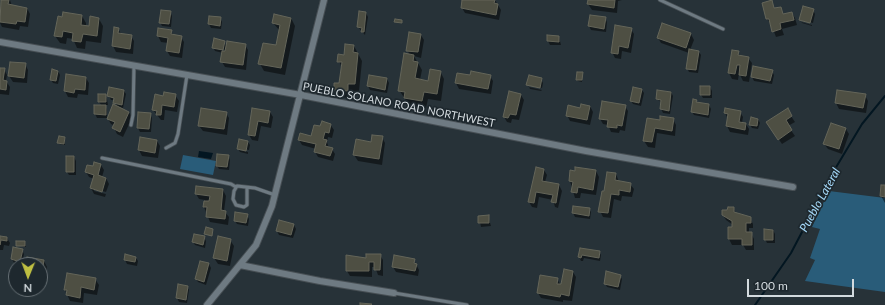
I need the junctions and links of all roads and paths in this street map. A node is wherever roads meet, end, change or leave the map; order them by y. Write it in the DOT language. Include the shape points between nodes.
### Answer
graph roads {
  1 [pos="324,0"];
  2 [pos="660,0"];
  3 [pos="723,29"];
  4 [pos="0,42"];
  5 [pos="134,65"];
  6 [pos="187,75"];
  7 [pos="301,95"];
  8 [pos="131,125"];
  9 [pos="166,148"];
  10 [pos="102,158"];
  11 [pos="236,187"];
  12 [pos="793,187"];
  13 [pos="246,188"];
  14 [pos="275,194"];
  15 [pos="240,265"];
  16 [pos="394,293"];
  17 [pos="207,305"];
  18 [pos="467,305"];
  1 -- 7 [label="street"];
  2 -- 3 [label="lane"];
  4 -- 5 [label="street, PUEBLO SOLANO ROAD NORTHWEST"];
  5 -- 6 [label="street, PUEBLO SOLANO ROAD NORTHWEST"];
  5 -- 8 [label="lane"];
  6 -- 7 [label="street, PUEBLO SOLANO ROAD NORTHWEST"];
  6 -- 9 [label="lane" via="178,134 174,143"];
  7 -- 12 [label="street, PUEBLO SOLANO ROAD NORTHWEST" via="483,132"];
  7 -- 14 [label="street"];
  10 -- 11 [label="lane"];
  11 -- 13 [label="lane"];
  11 -- 13 [label="lane" via="234,202 244,207 247,201"];
  13 -- 14 [label="lane"];
  14 -- 15 [label="street" via="256,245"];
  15 -- 16 [label="street"];
  15 -- 17 [label="street"];
  16 -- 18 [label="lane"];
}
